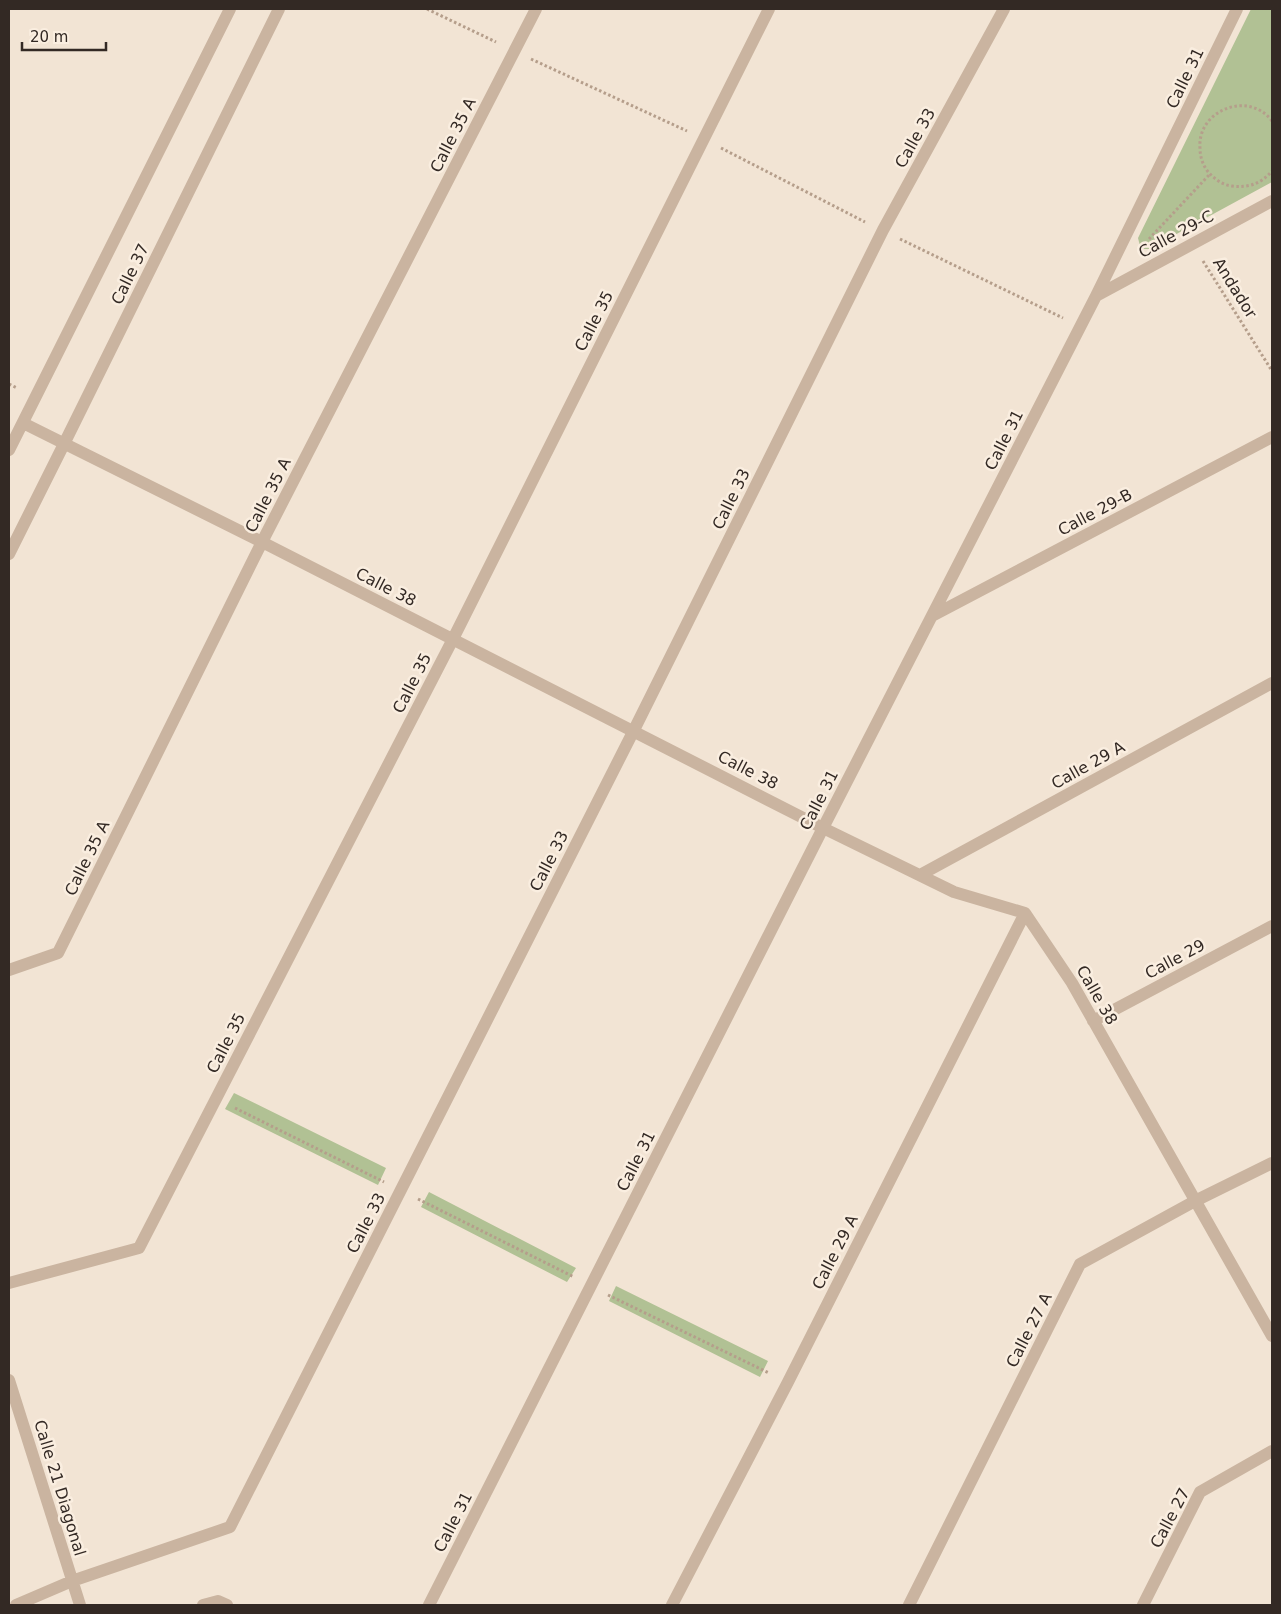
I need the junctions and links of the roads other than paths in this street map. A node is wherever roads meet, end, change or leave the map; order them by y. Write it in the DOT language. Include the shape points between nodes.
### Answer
graph roads {
  1 [pos="230,9"];
  2 [pos="279,9"];
  3 [pos="536,9"];
  4 [pos="768,9"];
  5 [pos="1004,9"];
  6 [pos="1237,9"];
  7 [pos="1272,201"];
  8 [pos="1096,296"];
  9 [pos="23,423"];
  10 [pos="1272,437"];
  11 [pos="64,444"];
  12 [pos="9,450"];
  13 [pos="262,542"];
  14 [pos="9,554"];
  15 [pos="932,616"];
  16 [pos="453,639"];
  17 [pos="1272,683"];
  18 [pos="634,730"];
  19 [pos="823,828"];
  20 [pos="920,874"];
  21 [pos="1025,913"];
  22 [pos="1272,926"];
  23 [pos="9,970"];
  24 [pos="1093,1021"];
  25 [pos="1272,1163"];
  26 [pos="1195,1201"];
  27 [pos="9,1283"];
  28 [pos="1272,1336"];
  29 [pos="9,1380"];
  30 [pos="1272,1451"];
  31 [pos="72,1581"];
  32 [pos="16,1605"];
  33 [pos="80,1605"];
  34 [pos="204,1605"];
  35 [pos="227,1605"];
  36 [pos="429,1605"];
  37 [pos="672,1605"];
  38 [pos="908,1605"];
  39 [pos="1143,1605"];
  1 -- 9 [label="street, Calle 37"];
  2 -- 11 [label="street, Calle 37"];
  3 -- 13 [label="street, Calle 35 A"];
  4 -- 16 [label="street, Calle 35"];
  5 -- 18 [label="street, Calle 33" via="882,230"];
  6 -- 8 [label="street, Calle 31"];
  7 -- 8 [label="street, Calle 29-C"];
  8 -- 15 [label="street, Calle 31"];
  9 -- 11 [label="street, Calle 38"];
  9 -- 12 [label="street, Calle 37"];
  10 -- 15 [label="street, Calle 29-B"];
  11 -- 13 [label="street, Calle 38"];
  11 -- 14 [label="street, Calle 37"];
  13 -- 16 [label="street, Calle 38"];
  13 -- 23 [label="street, Calle 35 A" via="58,953"];
  15 -- 19 [label="street, Calle 31"];
  16 -- 18 [label="street, Calle 38"];
  16 -- 27 [label="street, Calle 35" via="139,1248"];
  17 -- 20 [label="street, Calle 29 A"];
  18 -- 19 [label="street, Calle 38"];
  18 -- 31 [label="street, Calle 33" via="230,1526"];
  19 -- 20 [label="street, Calle 38"];
  19 -- 36 [label="street, Calle 31"];
  20 -- 21 [label="street, Calle 38" via="954,892"];
  21 -- 24 [label="street, Calle 38"];
  21 -- 37 [label="street, Calle 29 A"];
  22 -- 24 [label="street, Calle 29"];
  24 -- 26 [label="street, Calle 38"];
  25 -- 26 [label="street, Calle 27 A"];
  26 -- 28 [label="street, Calle 38"];
  26 -- 38 [label="street, Calle 27 A" via="1080,1264"];
  29 -- 31 [label="street, Calle 21 Diagonal"];
  30 -- 39 [label="street, Calle 27" via="1200,1492"];
  31 -- 32 [label="street, Calle 33"];
  31 -- 33 [label="street, Calle 21 Diagonal"];
  34 -- 35 [label="street" via="218,1601"];
}
